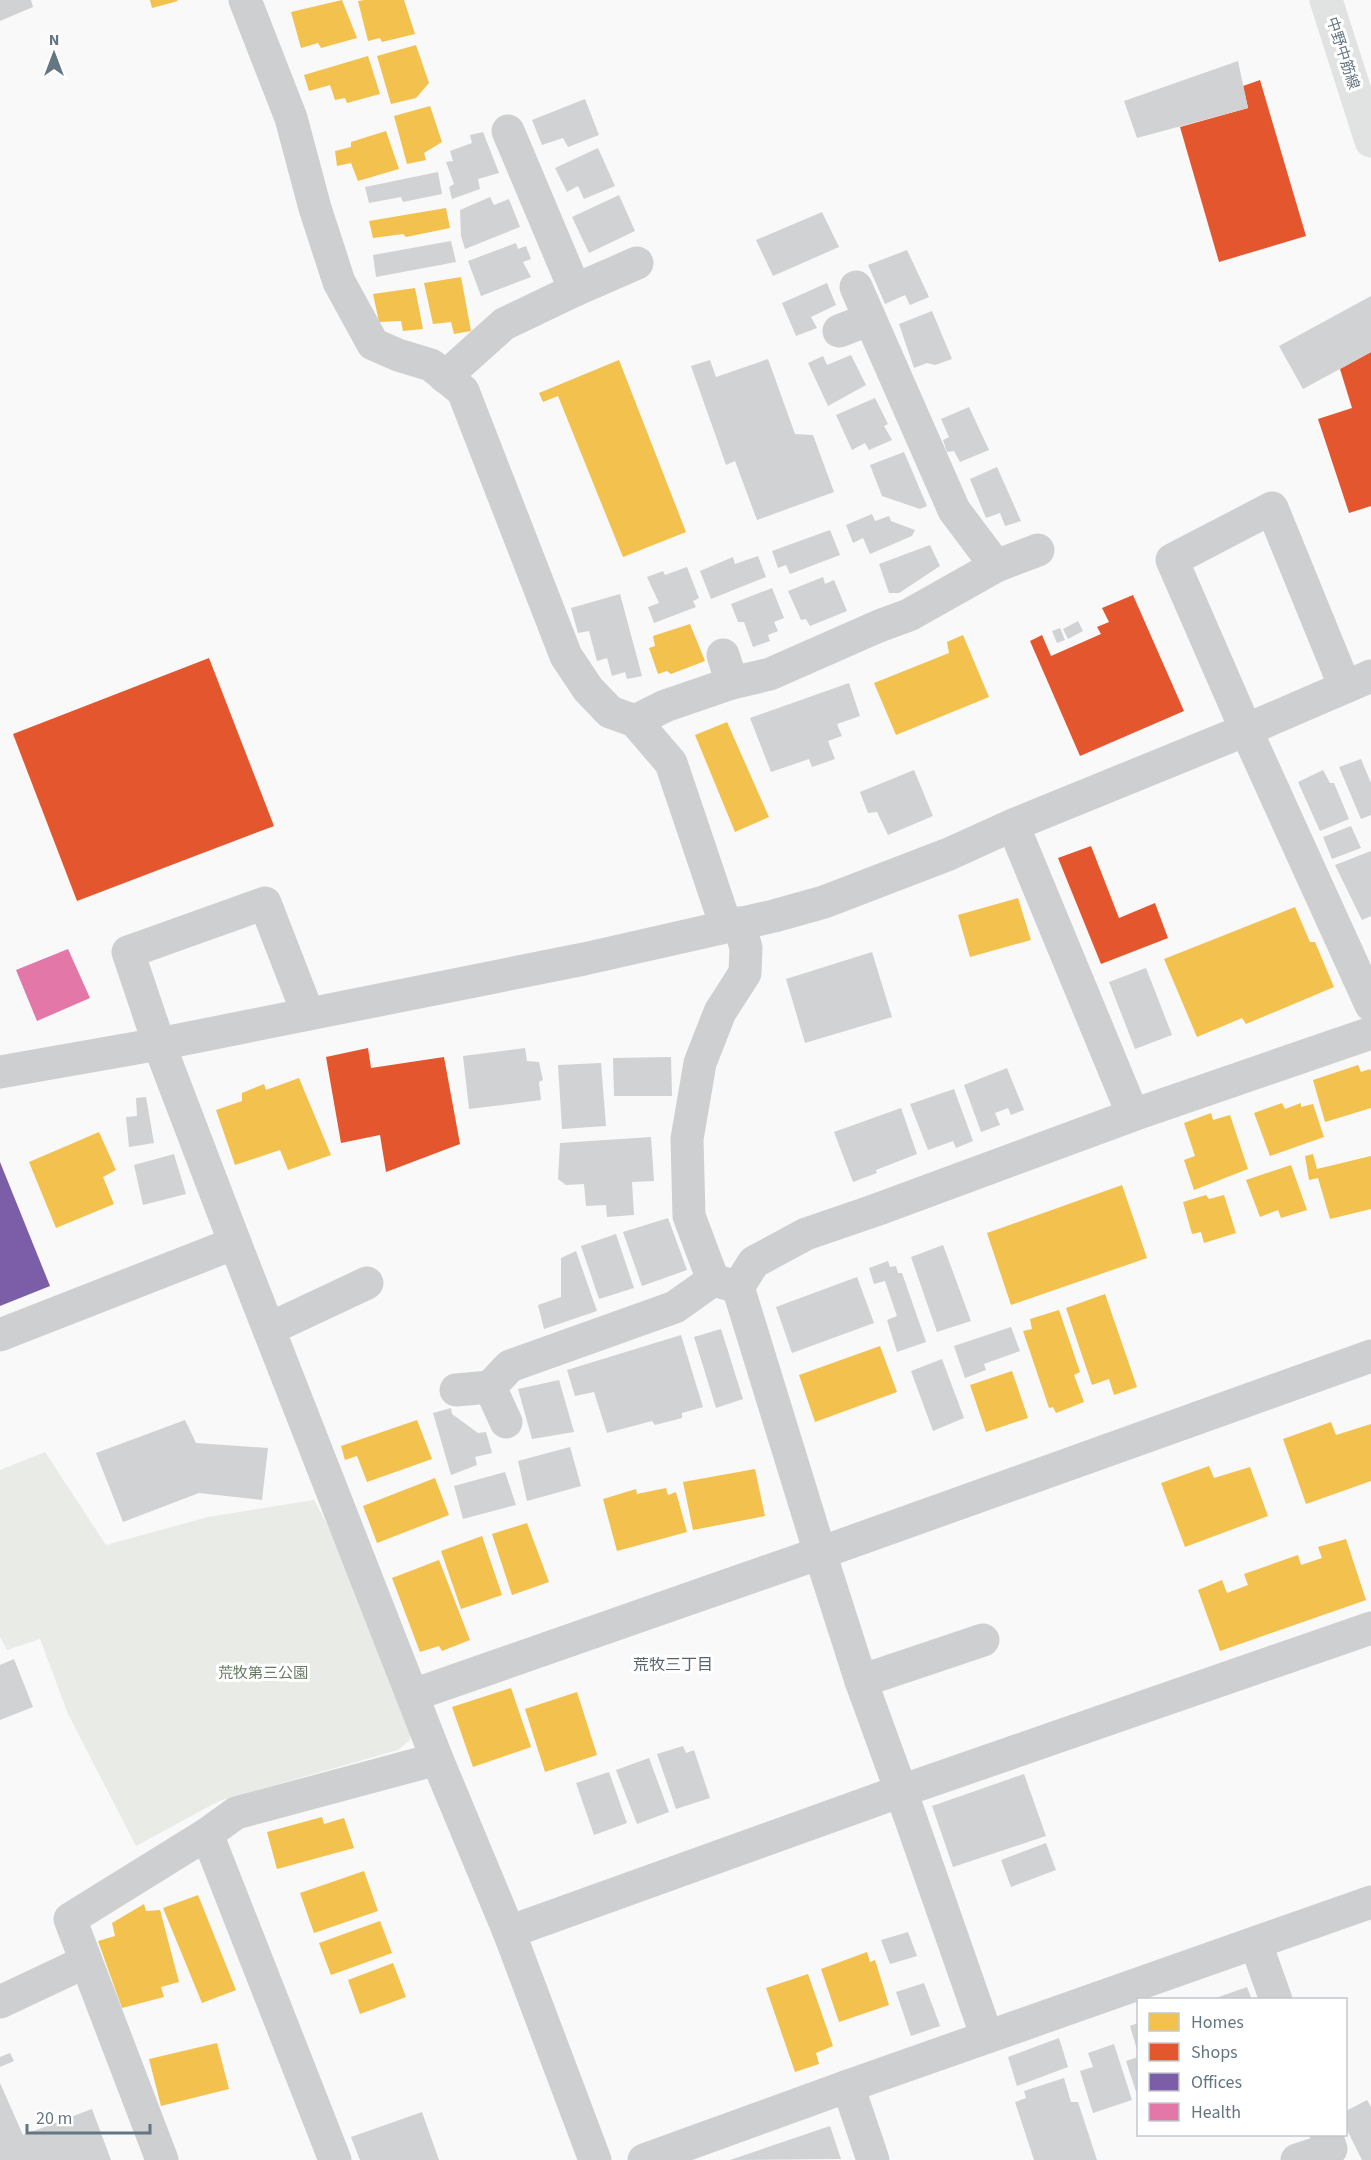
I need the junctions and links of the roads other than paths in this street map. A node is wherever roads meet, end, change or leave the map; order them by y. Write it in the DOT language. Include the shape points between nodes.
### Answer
graph roads {
  1 [pos="245,0"];
  2 [pos="1326,0"];
  3 [pos="508,131"];
  4 [pos="1371,141"];
  5 [pos="637,263"];
  6 [pos="856,287"];
  7 [pos="575,290"];
  8 [pos="870,319"];
  9 [pos="839,331"];
  10 [pos="445,377"];
  11 [pos="1038,550"];
  12 [pos="996,566"];
  13 [pos="1358,682"];
  14 [pos="635,721"];
  15 [pos="1246,730"];
  16 [pos="1013,825"];
  17 [pos="733,925"];
  18 [pos="1371,1005"];
  19 [pos="308,1014"];
  20 [pos="1371,1033"];
  21 [pos="159,1044"];
  22 [pos="0,1072"];
  23 [pos="1133,1115"];
  24 [pos="235,1242"];
  25 [pos="367,1283"];
  26 [pos="726,1284"];
  27 [pos="269,1329"];
  28 [pos="0,1335"];
  29 [pos="1371,1356"];
  30 [pos="490,1387"];
  31 [pos="456,1390"];
  32 [pos="506,1422"];
  33 [pos="820,1553"];
  34 [pos="1371,1628"];
  35 [pos="983,1640"];
  36 [pos="861,1681"];
  37 [pos="413,1695"];
  38 [pos="437,1759"];
  39 [pos="901,1791"];
  40 [pos="207,1834"];
  41 [pos="1371,1902"];
  42 [pos="509,1932"];
  43 [pos="1256,1944"];
  44 [pos="85,1962"];
  45 [pos="1275,1998"];
  46 [pos="0,2002"];
  47 [pos="987,2037"];
  48 [pos="848,2086"];
  49 [pos="1327,2136"];
  50 [pos="162,2160"];
  51 [pos="334,2160"];
  52 [pos="595,2160"];
  53 [pos="644,2160"];
  54 [pos="873,2160"];
  55 [pos="1297,2160"];
  1 -- 10 [label="street" via="291,118 339,282 373,344 431,365"];
  2 -- 4 [label="main road, 中野中筋線"];
  3 -- 7 [label="street"];
  5 -- 7 [label="street"];
  6 -- 8 [label="street"];
  7 -- 10 [label="street" via="504,324"];
  8 -- 9 [label="street"];
  8 -- 12 [label="street" via="919,396 954,510"];
  10 -- 14 [label="street" via="463,392 566,656 588,690 610,712"];
  11 -- 12 [label="street"];
  12 -- 14 [label="street" via="909,615 873,613 770,674 728,669"];
  13 -- 15 [label="street"];
  13 -- 15 [label="street" via="1272,508 1172,560"];
  14 -- 17 [label="street" via="671,763"];
  15 -- 16 [label="street"];
  15 -- 18 [label="street"];
  16 -- 17 [label="street" via="824,902"];
  16 -- 23 [label="street"];
  17 -- 19 [label="street"];
  17 -- 26 [label="street" via="746,948 745,973 720,1012 700,1063 687,1139 689,1216"];
  19 -- 21 [label="street"];
  19 -- 21 [label="street" via="265,903 128,952"];
  20 -- 23 [label="street"];
  21 -- 22 [label="street"];
  21 -- 24 [label="street"];
  23 -- 26 [label="street" via="806,1234 754,1262"];
  24 -- 27 [label="street"];
  24 -- 28 [label="street"];
  25 -- 27 [label="street"];
  26 -- 30 [label="street" via="675,1307 510,1366"];
  26 -- 33 [label="street"];
  27 -- 37 [label="street"];
  29 -- 33 [label="street"];
  30 -- 31 [label="street"];
  30 -- 32 [label="street"];
  33 -- 36 [label="street"];
  33 -- 37 [label="street"];
  34 -- 39 [label="street"];
  35 -- 36 [label="street"];
  36 -- 39 [label="street"];
  37 -- 38 [label="street"];
  38 -- 40 [label="street" via="236,1813"];
  38 -- 42 [label="street"];
  39 -- 42 [label="street"];
  39 -- 47 [label="street"];
  40 -- 44 [label="street" via="70,1919"];
  40 -- 51 [label="street"];
  41 -- 43 [label="street"];
  42 -- 52 [label="street"];
  43 -- 45 [label="street"];
  43 -- 47 [label="street"];
  44 -- 46 [label="street"];
  44 -- 50 [label="street"];
  47 -- 48 [label="street"];
  48 -- 53 [label="street"];
  48 -- 54 [label="street"];
  49 -- 55 [label="street" via="1331,2149"];
}
